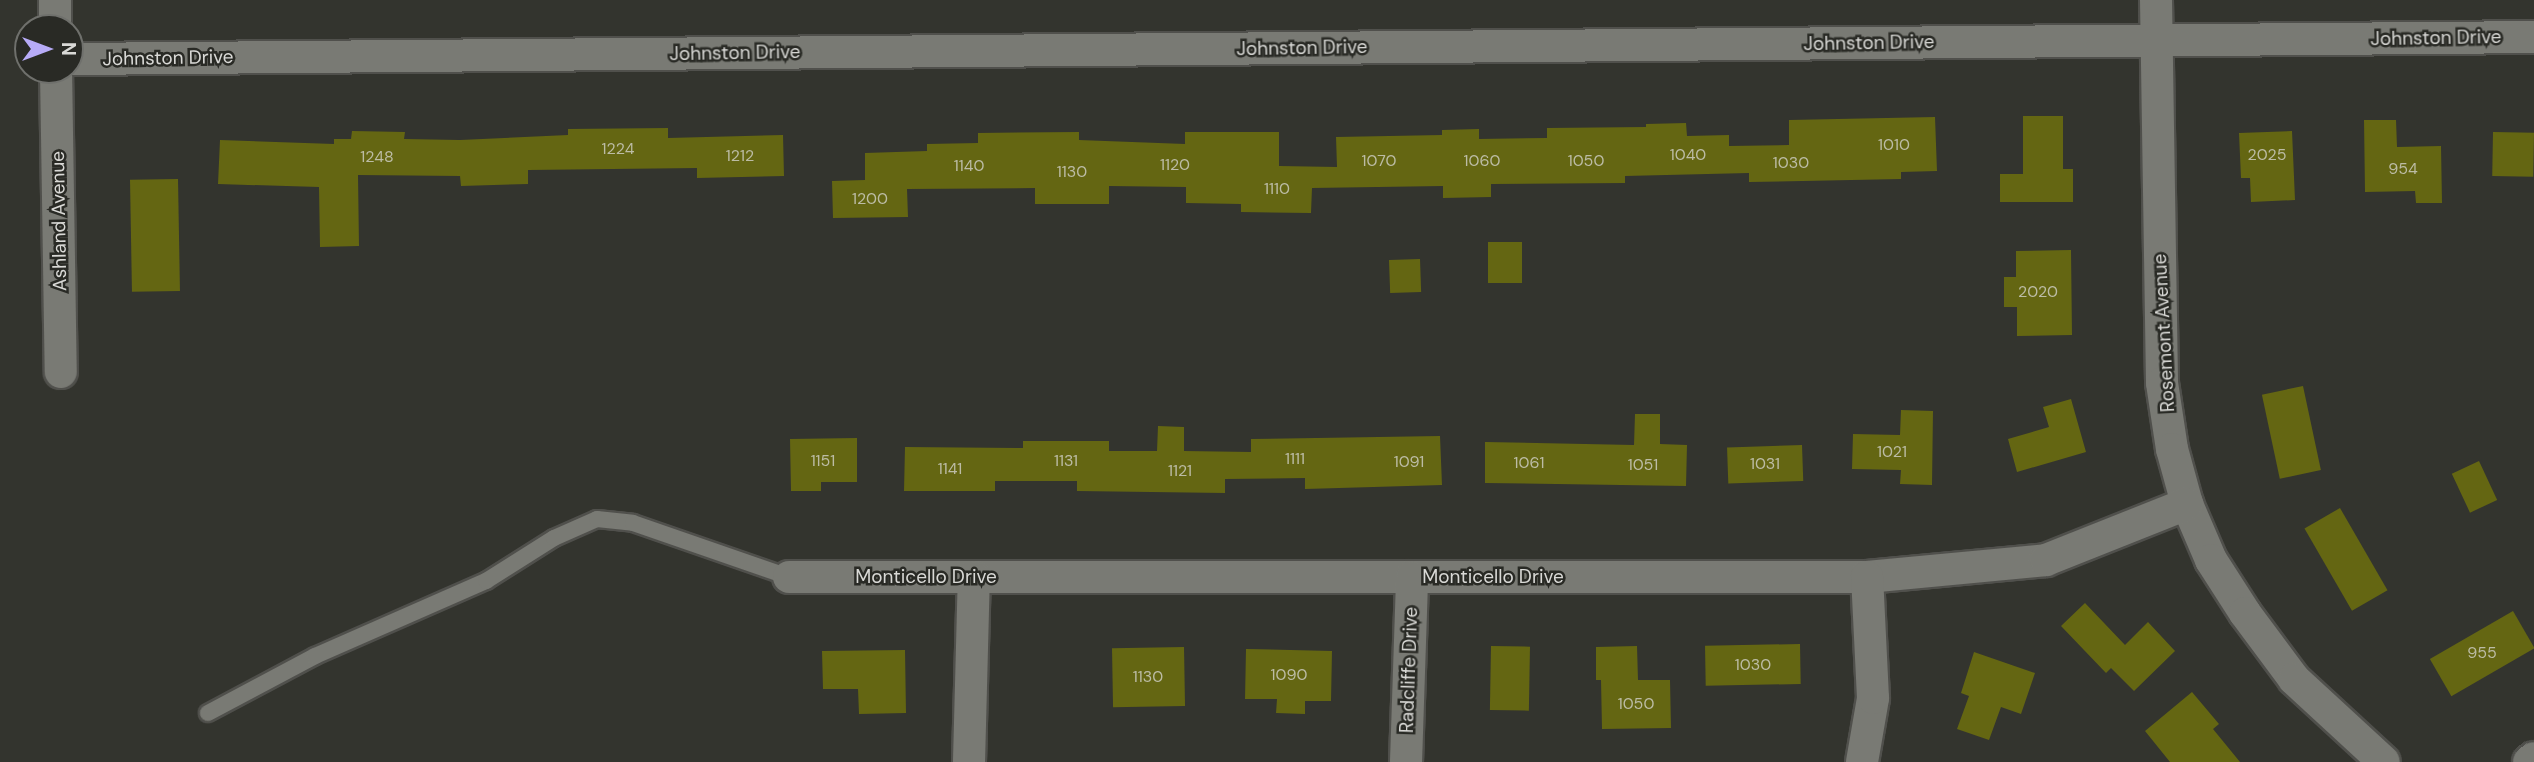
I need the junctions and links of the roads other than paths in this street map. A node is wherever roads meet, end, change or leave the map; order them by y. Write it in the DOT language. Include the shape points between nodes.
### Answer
graph roads {
  1 [pos="2156,0"];
  2 [pos="2534,37"];
  3 [pos="2156,41"];
  4 [pos="84,59"];
  5 [pos="56,84"];
  6 [pos="61,372"];
  7 [pos="2187,504"];
  8 [pos="789,577"];
  9 [pos="974,577"];
  10 [pos="1412,577"];
  11 [pos="1867,577"];
  12 [pos="208,713"];
  13 [pos="2534,758"];
  14 [pos="969,762"];
  15 [pos="1406,762"];
  16 [pos="1862,762"];
  17 [pos="2384,762"];
  18 [pos="2529,762"];
  1 -- 3 [label="street, Rosemont Avenue"];
  2 -- 3 [label="street, Johnston Drive"];
  3 -- 4 [label="street, Johnston Drive"];
  3 -- 7 [label="street, Rosemont Avenue" via="2162,383 2172,449"];
  5 -- 6 [label="street, Ashland Avenue"];
  7 -- 11 [label="street, Monticello Drive" via="2046,560"];
  7 -- 17 [label="street, Rosemont Avenue" via="2211,560 2294,679"];
  8 -- 9 [label="street, Monticello Drive"];
  8 -- 12 [label="lane" via="633,523 597,519 554,538 486,581 315,656"];
  9 -- 10 [label="street, Monticello Drive"];
  9 -- 14 [label="street"];
  10 -- 11 [label="street, Monticello Drive"];
  10 -- 15 [label="street, Radcliffe Drive"];
  11 -- 16 [label="street" via="1874,698"];
  13 -- 18 [label="street"];
}
